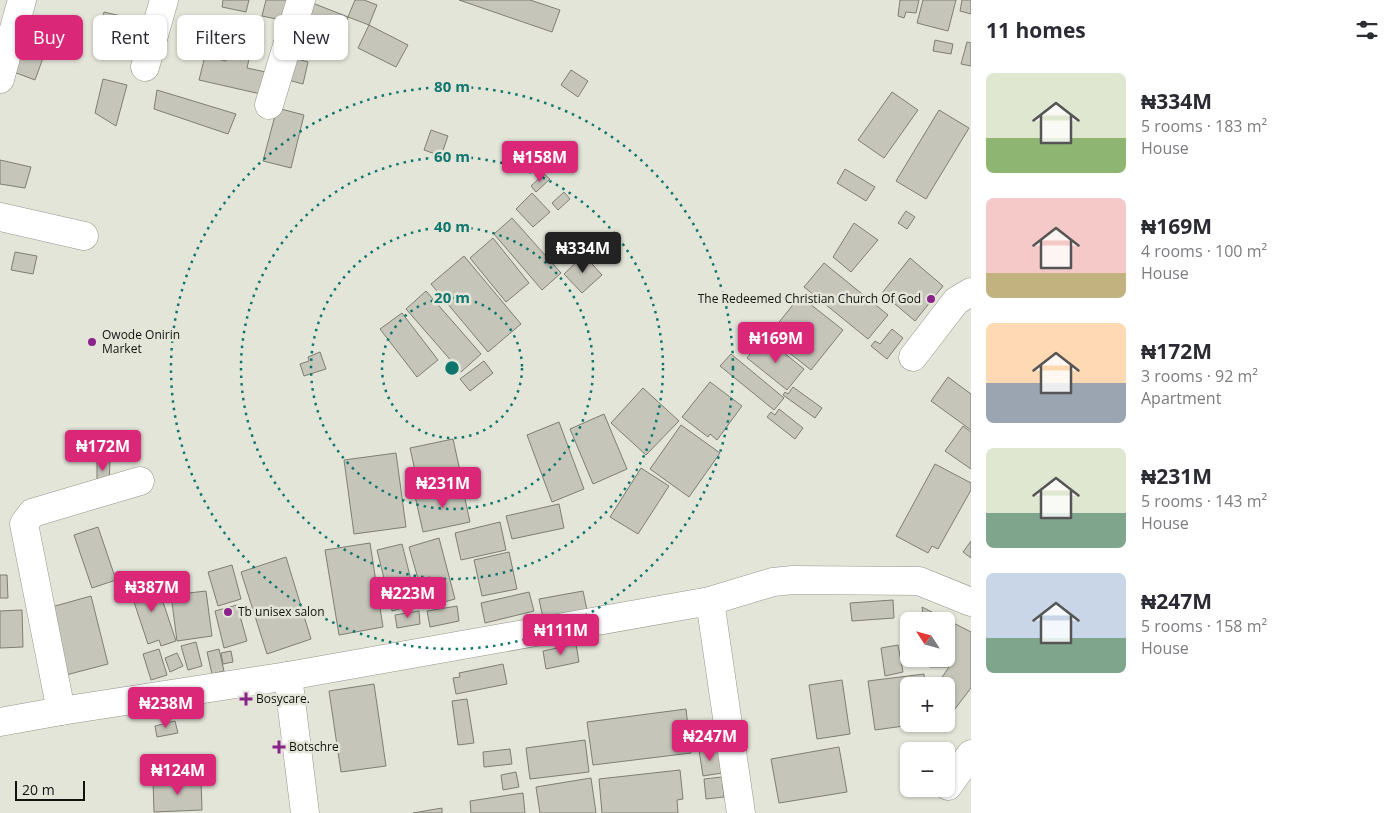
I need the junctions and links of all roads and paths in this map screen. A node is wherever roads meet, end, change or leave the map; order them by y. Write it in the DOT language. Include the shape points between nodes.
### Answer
graph roads {
  1 [pos="22,0"];
  2 [pos="164,0"];
  3 [pos="301,0"];
  4 [pos="145,67"];
  5 [pos="0,79"];
  6 [pos="269,105"];
  7 [pos="0,217"];
  8 [pos="84,236"];
  9 [pos="971,292"];
  10 [pos="913,357"];
  11 [pos="140,481"];
  12 [pos="710,601"];
  13 [pos="971,602"];
  14 [pos="288,676"];
  15 [pos="61,710"];
  16 [pos="0,722"];
  17 [pos="971,754"];
  18 [pos="955,776"];
  19 [pos="305,813"];
  20 [pos="741,813"];
  1 -- 5 [label="street"];
  2 -- 4 [label="street"];
  3 -- 6 [label="street"];
  7 -- 8 [label="street"];
  9 -- 10 [label="street" via="956,301"];
  11 -- 15 [label="street" via="32,512 24,524"];
  12 -- 13 [label="street" via="773,582 793,580 919,581"];
  12 -- 14 [label="street"];
  12 -- 20 [label="street"];
  14 -- 15 [label="street"];
  14 -- 19 [label="street"];
  15 -- 16 [label="street"];
  17 -- 18 [label="street"];
}
